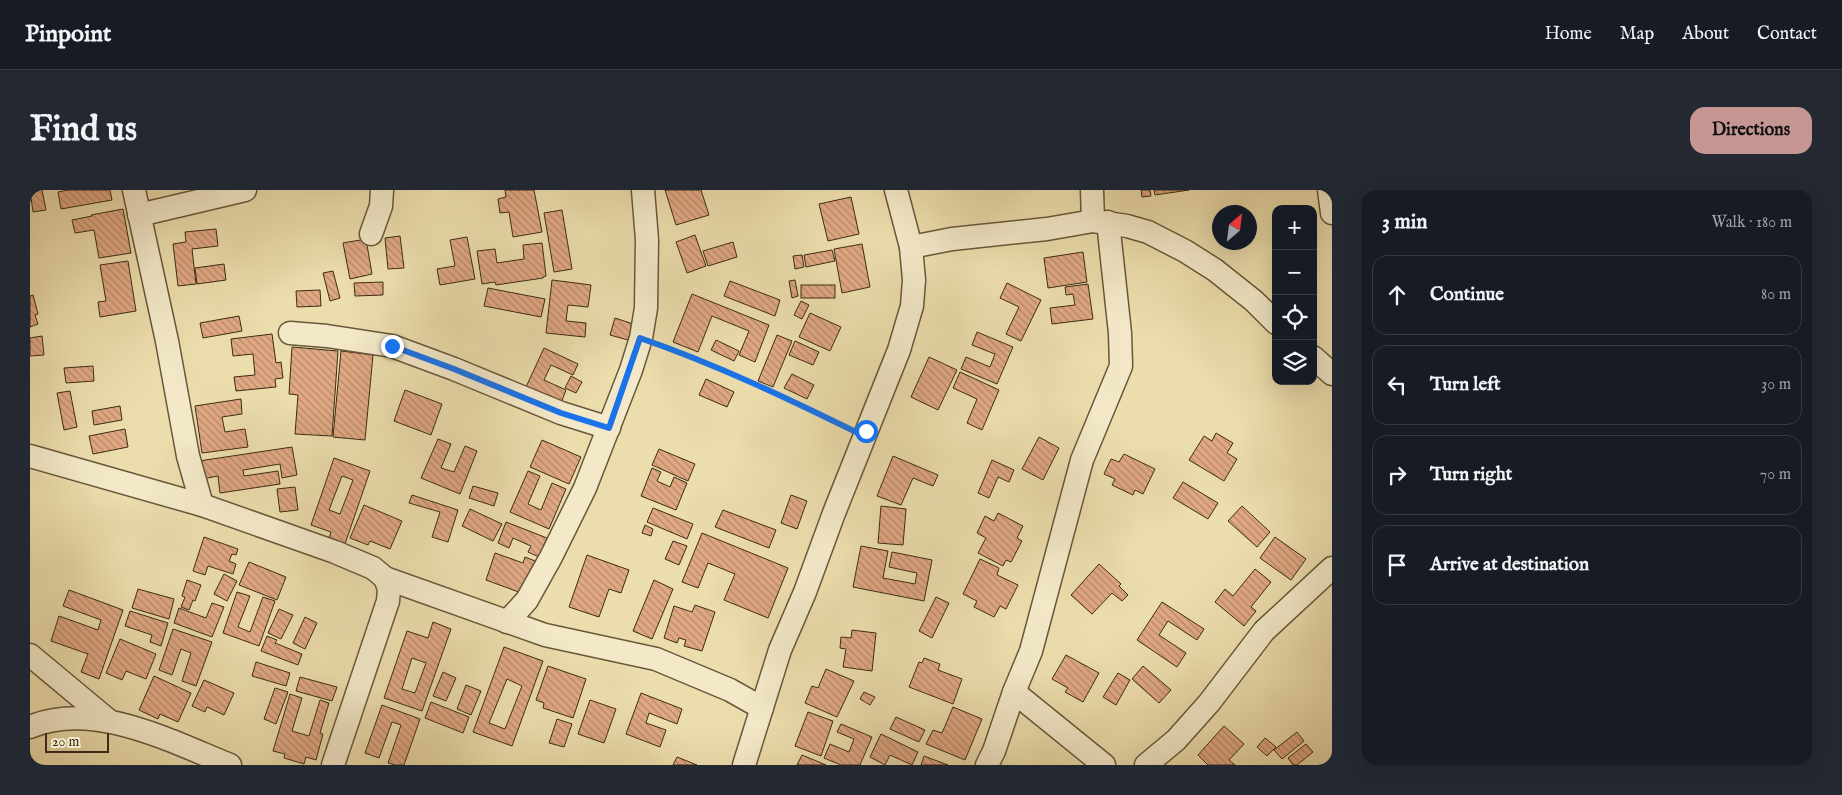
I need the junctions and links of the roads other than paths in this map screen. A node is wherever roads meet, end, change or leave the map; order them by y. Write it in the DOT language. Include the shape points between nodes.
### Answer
graph roads {
  1 [pos="134,190"];
  2 [pos="245,190"];
  3 [pos="382,190"];
  4 [pos="643,190"];
  5 [pos="896,190"];
  6 [pos="1092,190"];
  7 [pos="1329,190"];
  8 [pos="1332,213"];
  9 [pos="138,215"];
  10 [pos="1100,221"];
  11 [pos="371,234"];
  12 [pos="911,247"];
  13 [pos="1272,319"];
  14 [pos="290,334"];
  15 [pos="1317,361"];
  16 [pos="1332,374"];
  17 [pos="609,428"];
  18 [pos="30,456"];
  19 [pos="202,505"];
  20 [pos="1332,568"];
  21 [pos="385,578"];
  22 [pos="507,622"];
  23 [pos="30,655"];
  24 [pos="1014,692"];
  25 [pos="762,708"];
  26 [pos="108,720"];
  27 [pos="30,727"];
  28 [pos="230,765"];
  29 [pos="333,765"];
  30 [pos="744,765"];
  31 [pos="987,765"];
  32 [pos="1104,765"];
  33 [pos="1146,765"];
  1 -- 9 [label="street"];
  2 -- 9 [label="street"];
  3 -- 11 [label="street" via="381,206"];
  4 -- 17 [label="street" via="647,240 646,308 640,338"];
  5 -- 12 [label="street"];
  6 -- 10 [label="street"];
  7 -- 8 [label="street"];
  9 -- 19 [label="street" via="188,456"];
  10 -- 12 [label="street"];
  10 -- 13 [label="street" via="1148,232 1185,251 1215,270"];
  10 -- 24 [label="street" via="1120,333 1121,366 1082,460 1031,651"];
  12 -- 25 [label="street" via="912,306 899,350 780,650"];
  14 -- 17 [label="street" via="392,346 561,413"];
  15 -- 16 [label="street"];
  17 -- 22 [label="street" via="585,488 537,585"];
  18 -- 19 [label="street"];
  19 -- 21 [label="street" via="335,552 374,568"];
  20 -- 33 [label="street" via="1264,631 1209,703 1176,740"];
  21 -- 22 [label="street"];
  21 -- 29 [label="street" via="389,589 388,601"];
  22 -- 25 [label="street" via="545,635 656,660 730,690"];
  23 -- 26 [label="street"];
  24 -- 31 [label="street"];
  24 -- 32 [label="street"];
  25 -- 30 [label="street"];
  26 -- 27 [label="street" via="64,718"];
  26 -- 28 [label="street"];
}
